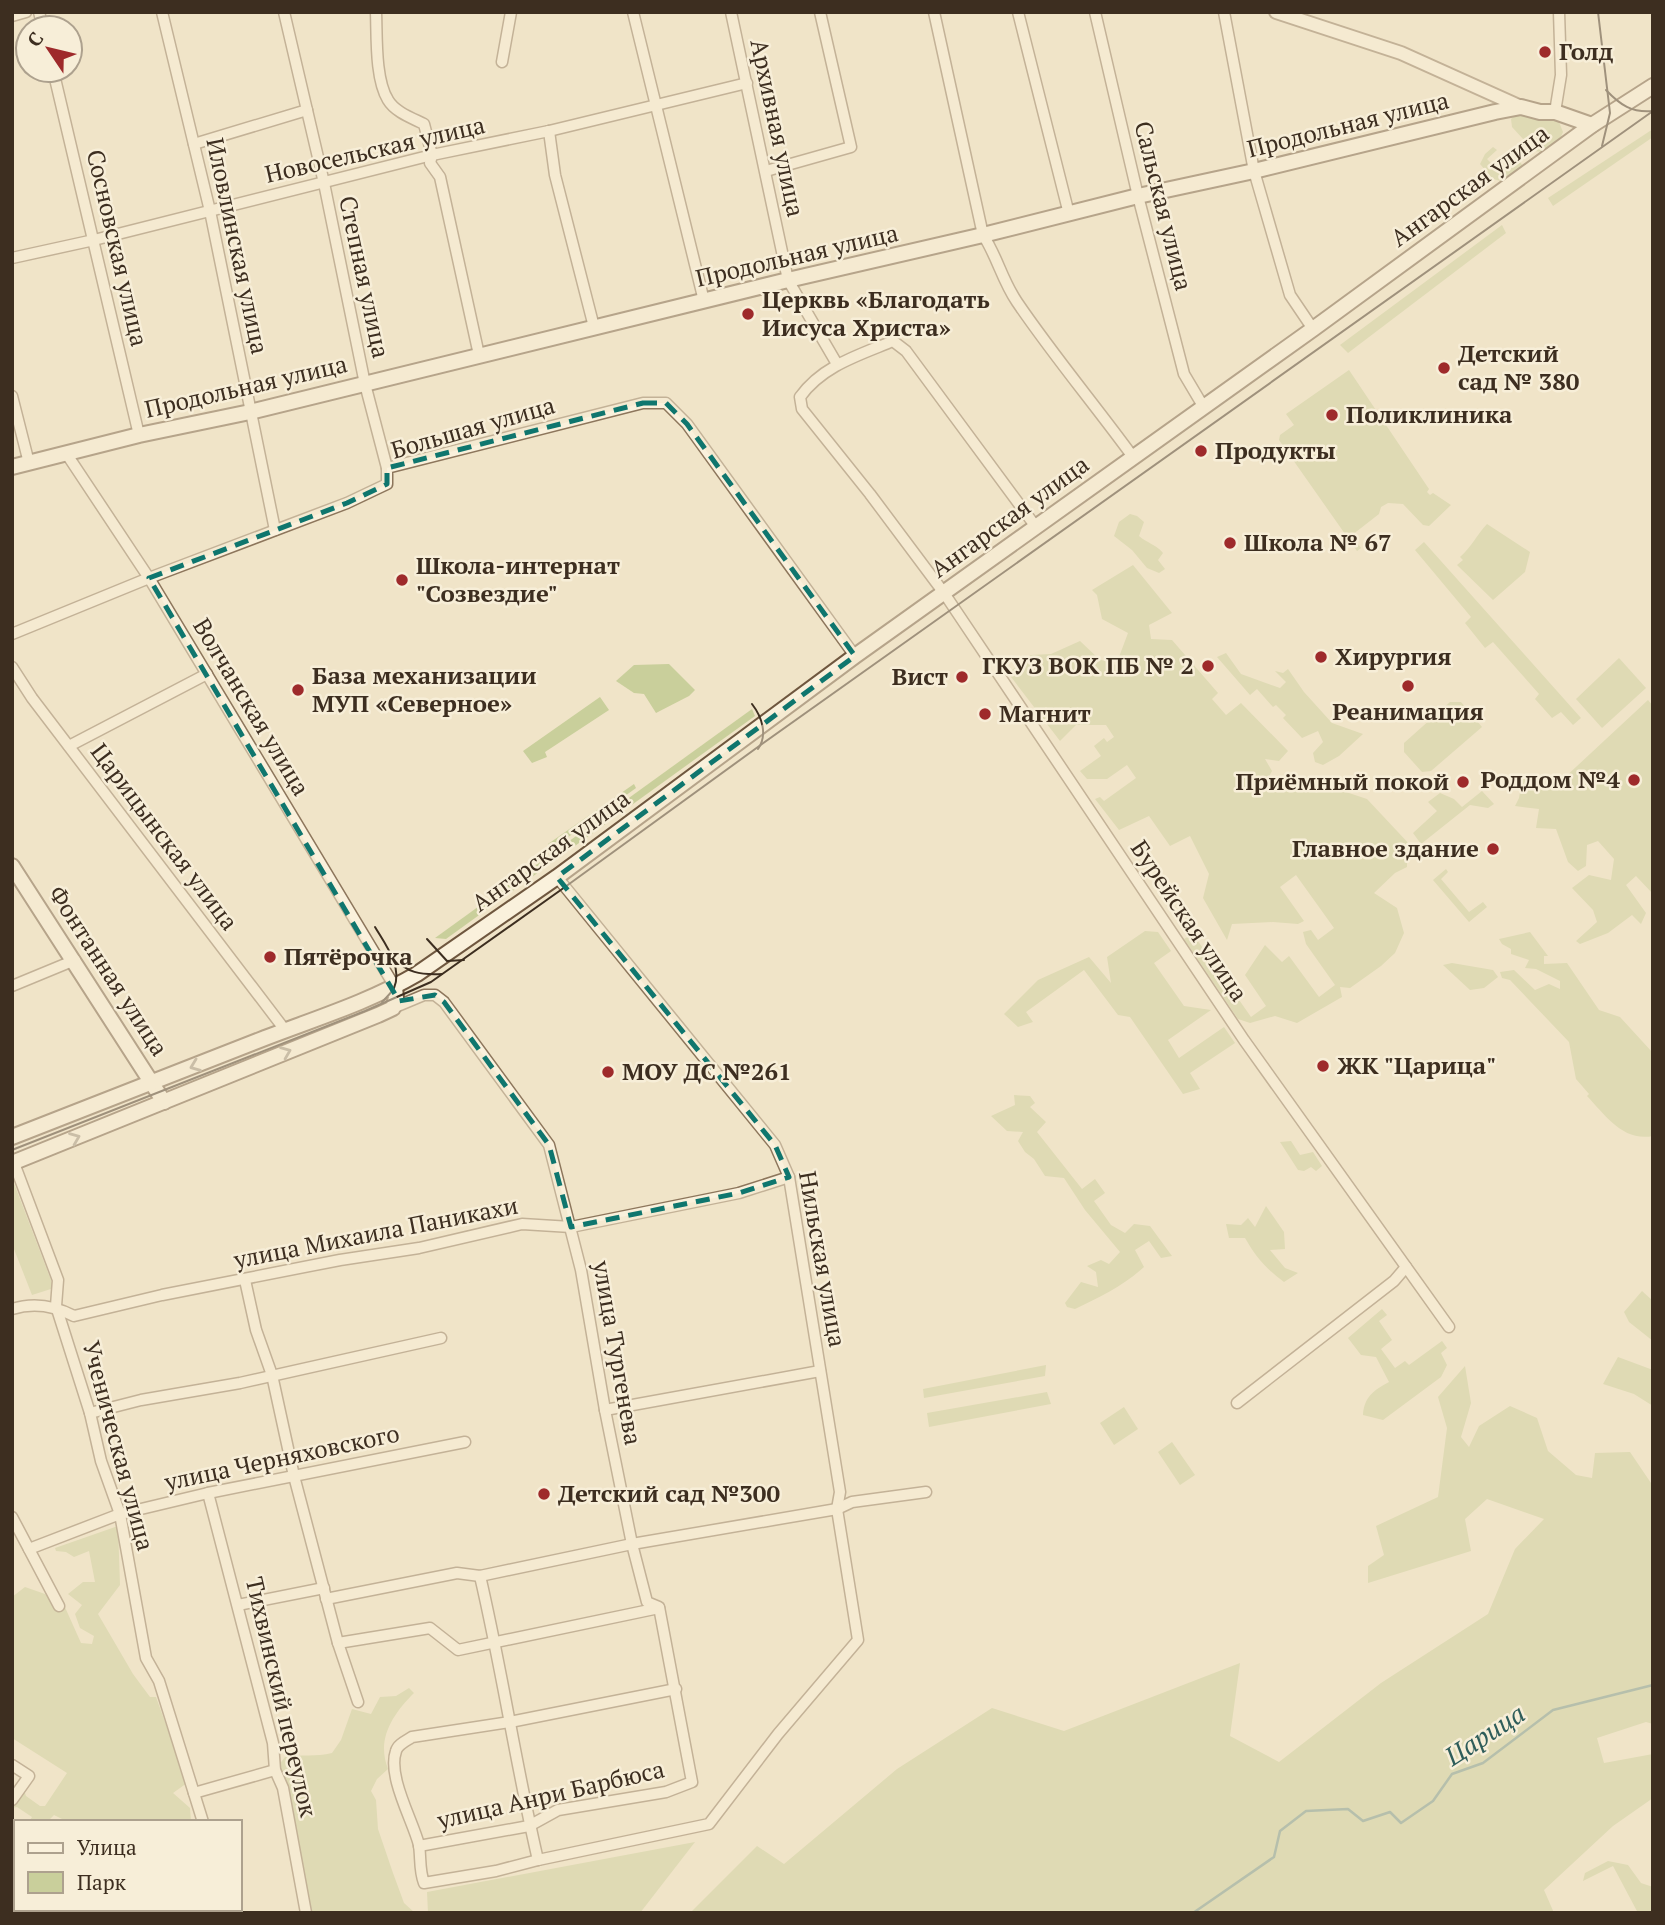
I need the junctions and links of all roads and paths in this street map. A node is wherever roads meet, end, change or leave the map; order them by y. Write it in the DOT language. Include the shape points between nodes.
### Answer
graph roads {
  1 [pos="26,12"];
  2 [pos="162,12"];
  3 [pos="284,12"];
  4 [pos="376,12"];
  5 [pos="511,12"];
  6 [pos="633,12"];
  7 [pos="731,12"];
  8 [pos="820,12"];
  9 [pos="934,12"];
  10 [pos="1017,12"];
  11 [pos="1095,12"];
  12 [pos="1224,12"];
  13 [pos="1276,12"];
  14 [pos="1559,12"];
  15 [pos="12,16"];
  16 [pos="502,62"];
  17 [pos="747,83"];
  18 [pos="56,84"];
  19 [pos="1653,86"];
  20 [pos="654,105"];
  21 [pos="1521,107"];
  22 [pos="307,110"];
  23 [pos="1555,113"];
  24 [pos="1591,125"];
  25 [pos="550,131"];
  26 [pos="194,144"];
  27 [pos="432,155"];
  28 [pos="766,171"];
  29 [pos="1254,171"];
  30 [pos="324,183"];
  31 [pos="1138,196"];
  32 [pos="210,211"];
  33 [pos="1069,214"];
  34 [pos="983,235"];
  35 [pos="94,240"];
  36 [pos="12,258"];
  37 [pos="788,280"];
  38 [pos="704,301"];
  39 [pos="594,327"];
  40 [pos="1312,329"];
  41 [pos="480,355"];
  42 [pos="836,364"];
  43 [pos="365,384"];
  44 [pos="12,396"];
  45 [pos="1203,406"];
  46 [pos="250,412"];
  47 [pos="139,435"];
  48 [pos="66,453"];
  49 [pos="1133,457"];
  50 [pos="29,463"];
  51 [pos="12,467"];
  52 [pos="387,468"];
  53 [pos="1036,527"];
  54 [pos="275,530"];
  55 [pos="149,578"];
  56 [pos="944,593"];
  57 [pos="12,634"];
  58 [pos="855,656"];
  59 [pos="12,667"];
  60 [pos="207,674"];
  61 [pos="69,746"];
  62 [pos="12,866"];
  63 [pos="557,877"];
  64 [pos="75,960"];
  65 [pos="12,986"];
  66 [pos="396,999"];
  67 [pos="285,1030"];
  68 [pos="153,1082"];
  69 [pos="164,1102"];
  70 [pos="12,1137"];
  71 [pos="13,1163"];
  72 [pos="789,1177"];
  73 [pos="571,1227"];
  74 [pos="1406,1266"];
  75 [pos="245,1280"];
  76 [pos="56,1306"];
  77 [pos="12,1309"];
  78 [pos="1449,1327"];
  79 [pos="441,1338"];
  80 [pos="820,1371"];
  81 [pos="272,1375"];
  82 [pos="1237,1403"];
  83 [pos="605,1410"];
  84 [pos="90,1413"];
  85 [pos="465,1442"];
  86 [pos="294,1476"];
  87 [pos="926,1492"];
  88 [pos="208,1493"];
  89 [pos="837,1509"];
  90 [pos="120,1514"];
  91 [pos="12,1517"];
  92 [pos="632,1544"];
  93 [pos="29,1549"];
  94 [pos="480,1576"];
  95 [pos="325,1594"];
  96 [pos="238,1605"];
  97 [pos="60,1606"];
  98 [pos="659,1607"];
  99 [pos="338,1643"];
  100 [pos="496,1643"];
  101 [pos="676,1689"];
  102 [pos="358,1702"];
  103 [pos="510,1722"];
  104 [pos="12,1765"];
  105 [pos="275,1770"];
  106 [pos="692,1782"];
  107 [pos="194,1793"];
  108 [pos="12,1800"];
  109 [pos="202,1820"];
  110 [pos="529,1826"];
  111 [pos="419,1846"];
  112 [pos="538,1860"];
  113 [pos="306,1913"];
  1 -- 15 [label="street"];
  2 -- 26 [label="street, Иловлинская улица"];
  3 -- 22 [label="street, Степная улица"];
  4 -- 27 [label="street" via="382,83 388,101 424,124"];
  5 -- 16 [label="street"];
  6 -- 20 [label="street"];
  7 -- 17 [label="street, Архивная улица"];
  8 -- 28 [label="street" via="851,147"];
  9 -- 34 [label="street"];
  10 -- 33 [label="street"];
  11 -- 31 [label="street, Сальская улица"];
  12 -- 29 [label="street"];
  13 -- 21 [label="street" via="1401,53"];
  14 -- 23 [label="street" via="1561,75"];
  17 -- 20 [label="street, Новосельская улица"];
  17 -- 28 [label="street, Архивная улица"];
  18 -- 35 [label="street, Сосновская улица"];
  19 -- 24 [label="main road, Ангарская улица"];
  20 -- 25 [label="street, Новосельская улица"];
  20 -- 38 [label="street"];
  21 -- 23 [label="main road, Продольная улица"];
  21 -- 29 [label="main road, Продольная улица"];
  22 -- 26 [label="street"];
  22 -- 30 [label="street, Степная улица"];
  23 -- 24 [label="main road, Продольная улица"];
  24 -- 40 [label="main road, Ангарская улица"];
  25 -- 27 [label="street, Новосельская улица"];
  25 -- 39 [label="street" via="555,175"];
  26 -- 32 [label="street, Иловлинская улица"];
  27 -- 30 [label="street, Новосельская улица"];
  27 -- 41 [label="street" via="430,163 440,177"];
  28 -- 37 [label="street, Архивная улица"];
  29 -- 31 [label="main road, Продольная улица"];
  29 -- 40 [label="street" via="1290,295"];
  30 -- 32 [label="street, Новосельская улица"];
  30 -- 43 [label="street, Степная улица"];
  31 -- 33 [label="main road, Продольная улица"];
  31 -- 45 [label="street, Сальская улица" via="1184,374"];
  32 -- 35 [label="street, Новосельская улица"];
  32 -- 46 [label="street, Иловлинская улица"];
  33 -- 34 [label="main road, Продольная улица"];
  34 -- 37 [label="main road, Продольная улица"];
  34 -- 49 [label="street" via="1017,301"];
  35 -- 36 [label="street, Новосельская улица"];
  35 -- 47 [label="street, Сосновская улица"];
  37 -- 38 [label="main road, Продольная улица"];
  37 -- 42 [label="street, Архивная улица"];
  38 -- 39 [label="main road, Продольная улица"];
  39 -- 41 [label="main road, Продольная улица"];
  40 -- 45 [label="main road, Ангарская улица"];
  41 -- 43 [label="main road, Продольная улица"];
  42 -- 53 [label="street" via="893,341 906,351"];
  42 -- 56 [label="street, Бурейская улица" via="807,387 800,397 802,410"];
  43 -- 46 [label="main road, Продольная улица"];
  43 -- 52 [label="street, Степная улица"];
  44 -- 50 [label="street"];
  45 -- 49 [label="main road, Ангарская улица"];
  46 -- 47 [label="main road, Продольная улица"];
  46 -- 54 [label="street, Иловлинская улица"];
  47 -- 48 [label="main road, Продольная улица"];
  48 -- 50 [label="main road, Продольная улица"];
  48 -- 55 [label="street, Волчанская улица"];
  49 -- 53 [label="main road, Ангарская улица"];
  50 -- 51 [label="main road, Продольная улица"];
  52 -- 54 [label="street, Большая улица" via="387,484"];
  52 -- 58 [label="street, Большая улица" via="643,403 666,403 687,424"];
  53 -- 56 [label="main road, Ангарская улица"];
  54 -- 55 [label="street, Большая улица"];
  55 -- 57 [label="street, Большая улица"];
  55 -- 60 [label="street, Волчанская улица"];
  56 -- 58 [label="main road, Ангарская улица"];
  56 -- 74 [label="street, Бурейская улица" via="1244,1040"];
  58 -- 63 [label="main road, Ангарская улица"];
  59 -- 61 [label="street, Царицынская улица"];
  60 -- 61 [label="street"];
  60 -- 66 [label="street, Волчанская улица"];
  61 -- 67 [label="street, Царицынская улица"];
  62 -- 64 [label="main road, Фонтанная улица"];
  63 -- 66 [label="main road, Ангарская улица" via="417,974"];
  63 -- 72 [label="street, Нильская улица" via="775,1145"];
  64 -- 65 [label="street"];
  64 -- 68 [label="main road, Фонтанная улица"];
  66 -- 67 [label="main road, Ангарская улица"];
  69 -- 66 [label="main road, Ангарская улица, one-way"];
  66 -- 73 [label="street, улица Тургенева" via="435,995 452,1013 549,1145"];
  67 -- 68 [label="main road, Ангарская улица, one-way"];
  68 -- 69 [label="main road, Фонтанная улица"];
  68 -- 70 [label="main road, Ангарская улица"];
  71 -- 69 [label="main road, Ангарская улица, one-way"];
  71 -- 76 [label="street, Ученическая улица" via="58,1280"];
  72 -- 73 [label="street, улица Михаила Паникахи" via="739,1193"];
  72 -- 80 [label="street, Нильская улица"];
  73 -- 75 [label="street, улица Михаила Паникахи" via="522,1224"];
  73 -- 83 [label="street, улица Тургенева"];
  74 -- 78 [label="street, Бурейская улица"];
  74 -- 82 [label="street" via="1394,1281"];
  75 -- 76 [label="street, улица Михаила Паникахи" via="75,1316"];
  75 -- 81 [label="street"];
  76 -- 77 [label="street, улица Михаила Паникахи"];
  76 -- 84 [label="street, Ученическая улица"];
  79 -- 81 [label="street"];
  80 -- 83 [label="street"];
  80 -- 89 [label="street, Нильская улица" via="839,1492"];
  81 -- 84 [label="street"];
  81 -- 86 [label="street"];
  83 -- 92 [label="street, улица Тургенева"];
  84 -- 90 [label="street, Ученическая улица"];
  85 -- 86 [label="street, улица Черняховского"];
  86 -- 88 [label="street, улица Черняховского"];
  86 -- 95 [label="street"];
  87 -- 89 [label="street" via="852,1502"];
  88 -- 90 [label="street, улица Черняховского"];
  88 -- 96 [label="street, Тихвинский переулок"];
  89 -- 92 [label="street"];
  89 -- 112 [label="street, Нильская улица" via="858,1640 709,1824"];
  90 -- 93 [label="street, улица Черняховского"];
  90 -- 107 [label="street, Ученическая улица" via="146,1658 159,1681"];
  91 -- 93 [label="street"];
  92 -- 94 [label="street"];
  92 -- 98 [label="street, улица Тургенева" via="647,1602"];
  93 -- 97 [label="street"];
  94 -- 95 [label="street" via="457,1573"];
  94 -- 100 [label="street"];
  95 -- 96 [label="street"];
  95 -- 99 [label="street"];
  96 -- 105 [label="street, Тихвинский переулок" via="273,1743"];
  98 -- 100 [label="street"];
  98 -- 101 [label="street, улица Тургенева"];
  99 -- 100 [label="street" via="430,1628 458,1650"];
  99 -- 102 [label="street"];
  100 -- 103 [label="street"];
  101 -- 103 [label="street"];
  101 -- 106 [label="street, улица Тургенева"];
  103 -- 110 [label="street"];
  103 -- 111 [label="street" via="412,1737 400,1745 395,1766"];
  104 -- 108 [label="street" via="29,1776"];
  105 -- 107 [label="street"];
  105 -- 113 [label="street, Тихвинский переулок" via="283,1788"];
  106 -- 110 [label="street, улица Анри Барбюса" via="666,1792 558,1810"];
  107 -- 109 [label="street, Ученическая улица"];
  110 -- 111 [label="street, улица Анри Барбюса"];
  110 -- 112 [label="street"];
  111 -- 112 [label="street" via="424,1883"];
}
